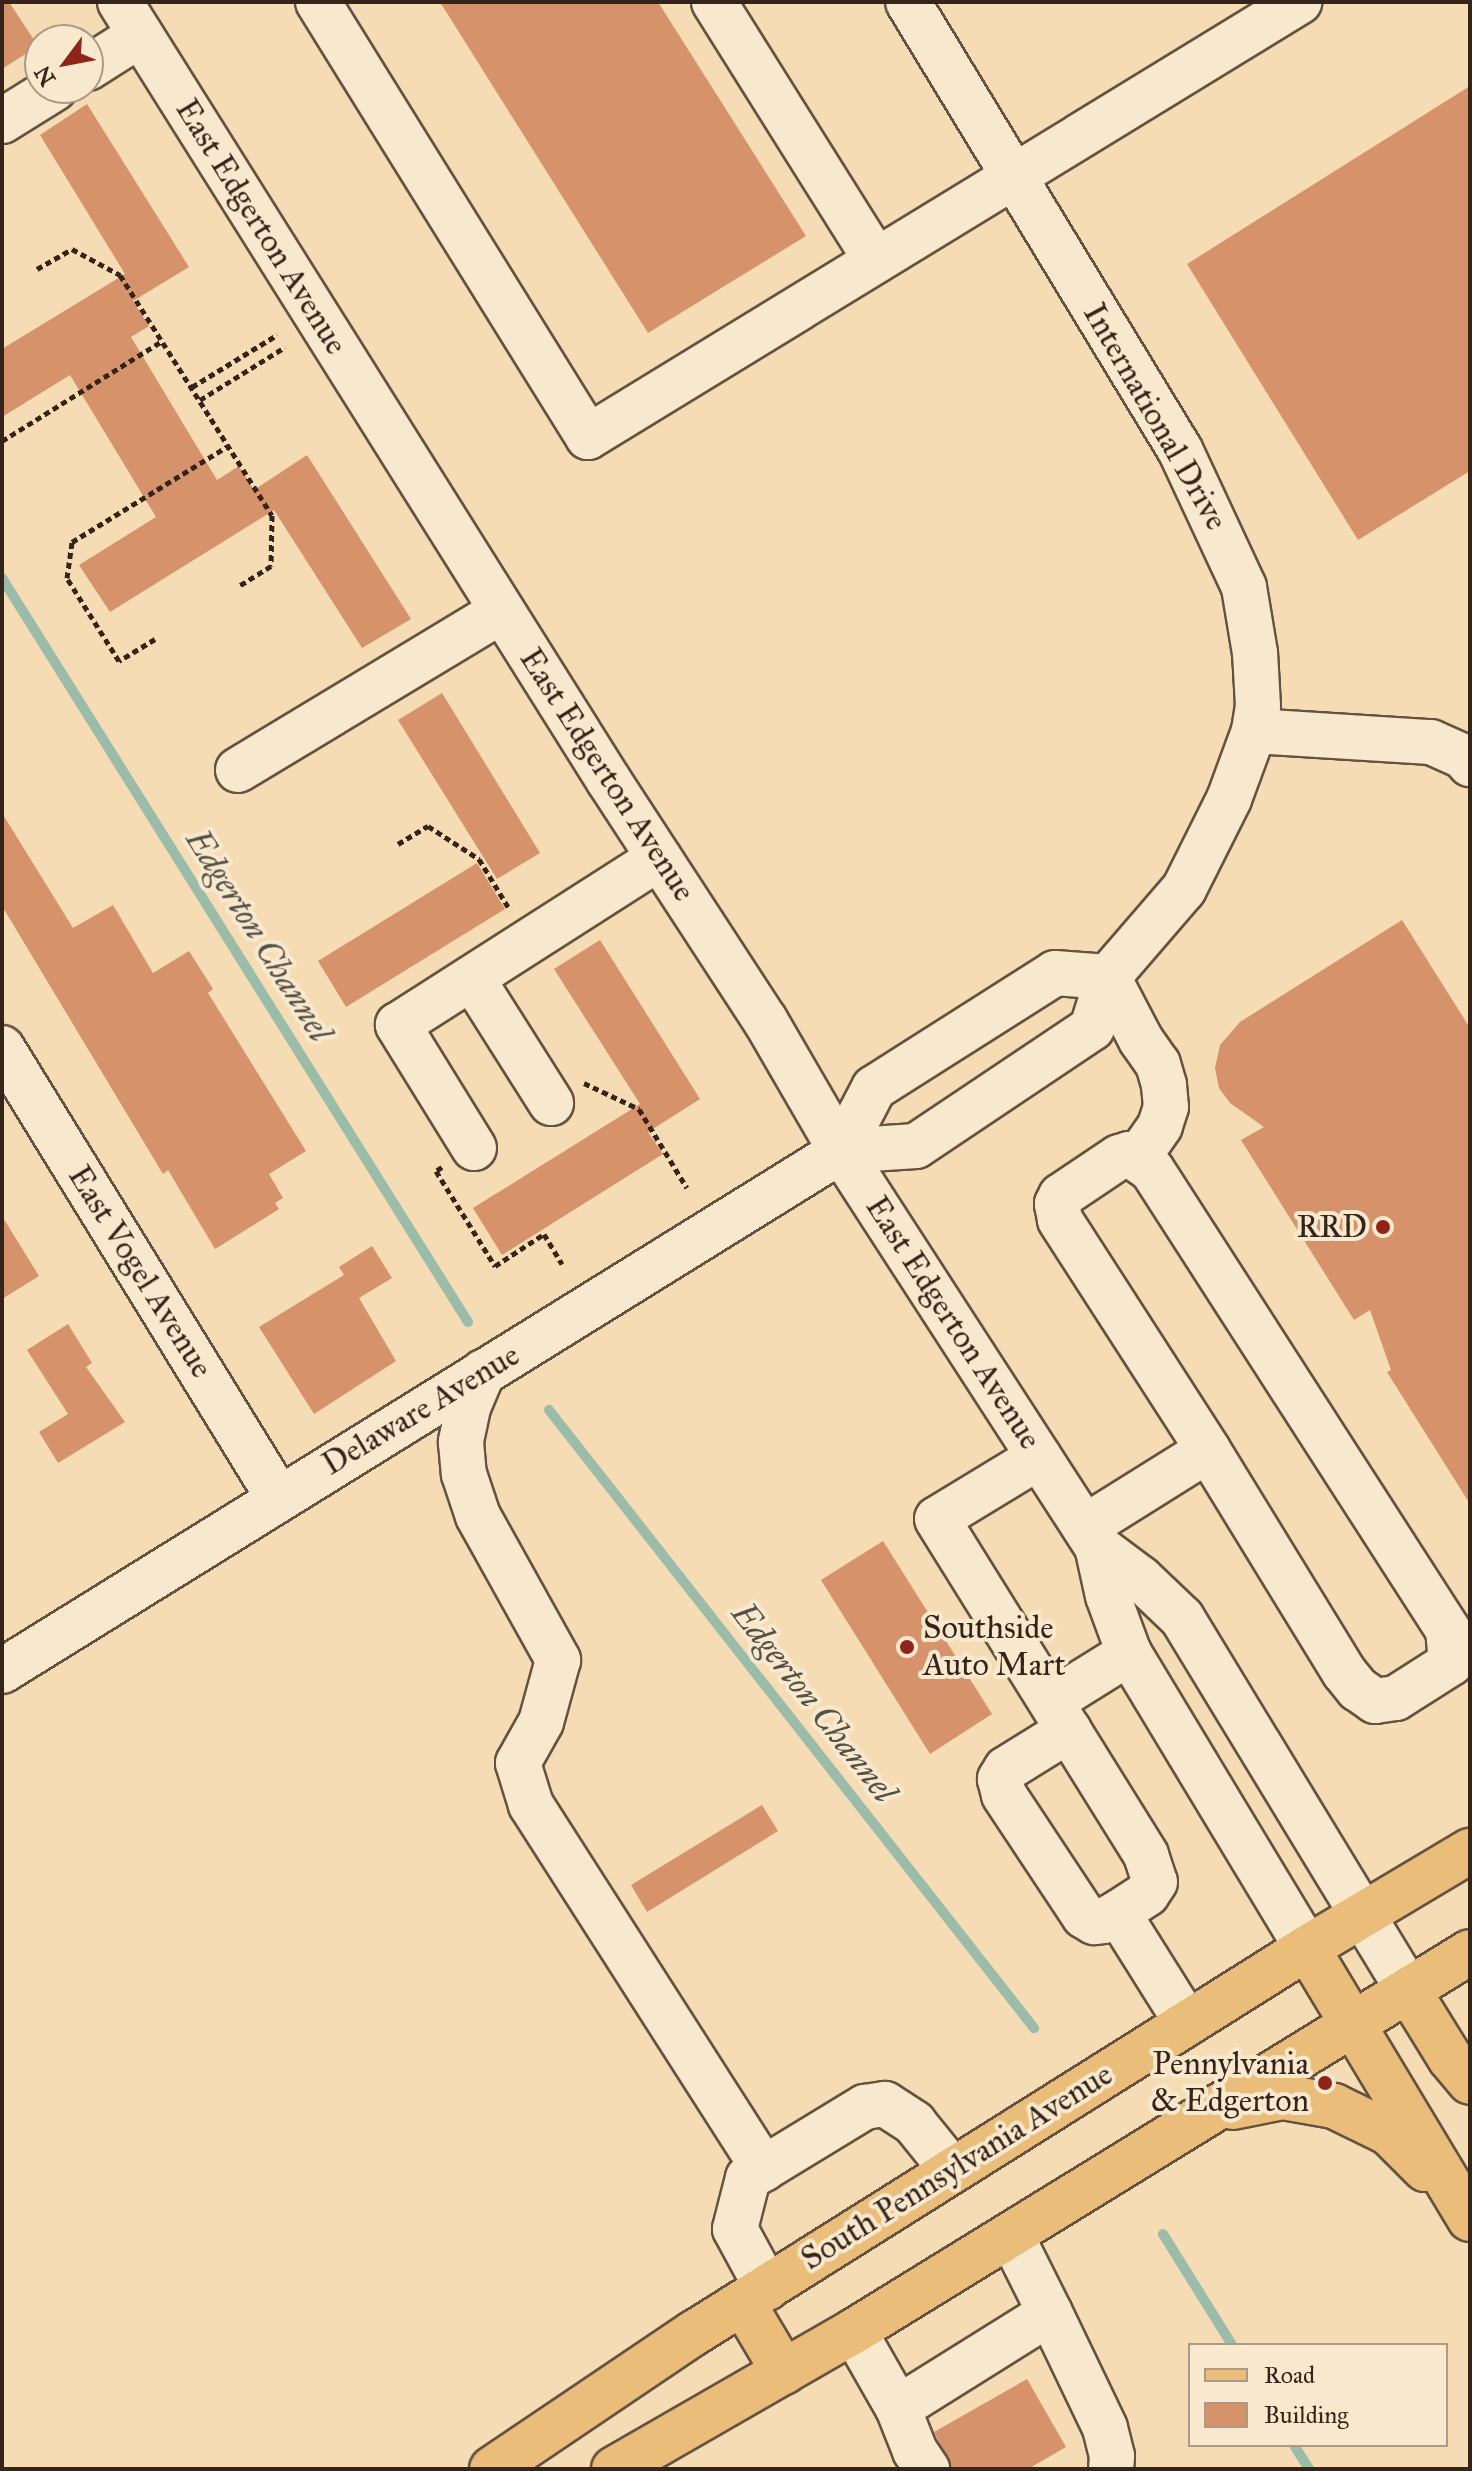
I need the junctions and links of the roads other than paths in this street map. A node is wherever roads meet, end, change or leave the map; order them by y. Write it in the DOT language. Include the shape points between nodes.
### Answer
graph roads {
  1 [pos="318,2"];
  2 [pos="714,2"];
  3 [pos="908,2"];
  4 [pos="1299,2"];
  5 [pos="130,19"];
  6 [pos="104,49"];
  7 [pos="29,104"];
  8 [pos="2,121"];
  9 [pos="1013,176"];
  10 [pos="876,260"];
  11 [pos="502,611"];
  12 [pos="1254,731"];
  13 [pos="1470,764"];
  14 [pos="238,770"];
  15 [pos="659,858"];
  16 [pos="1108,977"];
  17 [pos="472,978"];
  18 [pos="2,1048"];
  19 [pos="569,1092"];
  20 [pos="474,1148"];
  21 [pos="841,1151"];
  22 [pos="1137,1159"];
  23 [pos="483,1372"];
  24 [pos="1208,1450"];
  25 [pos="1039,1457"];
  26 [pos="278,1497"];
  27 [pos="1091,1537"];
  28 [pos="1129,1653"];
  29 [pos="2,1671"];
  30 [pos="1061,1715"];
  31 [pos="1470,1851"];
  32 [pos="1118,1913"];
  33 [pos="1363,1914"];
  34 [pos="1307,1948"];
  35 [pos="1470,1952"];
  36 [pos="1408,1990"];
  37 [pos="1187,2023"];
  38 [pos="1353,2024"];
  39 [pos="1470,2082"];
  40 [pos="1215,2110"];
  41 [pos="764,2169"];
  42 [pos="952,2170"];
  43 [pos="1466,2212"];
  44 [pos="1011,2235"];
  45 [pos="755,2296"];
  46 [pos="1050,2313"];
  47 [pos="854,2331"];
  48 [pos="784,2372"];
  49 [pos="898,2408"];
  50 [pos="492,2469"];
  51 [pos="614,2469"];
  52 [pos="927,2469"];
  53 [pos="1111,2469"];
  1 -- 10 [label="street" via="588,437"];
  2 -- 10 [label="street"];
  3 -- 9 [label="street, International Drive"];
  4 -- 9 [label="street"];
  5 -- 6 [label="street"];
  5 -- 11 [label="street, East Edgerton Avenue"];
  7 -- 8 [label="street"];
  9 -- 10 [label="street"];
  9 -- 12 [label="street, International Drive" via="1180,450 1224,538 1244,587 1255,653"];
  11 -- 14 [label="street"];
  11 -- 15 [label="street, East Edgerton Avenue"];
  12 -- 13 [label="street" via="1431,742"];
  12 -- 16 [label="street, International Drive" via="1229,799 1184,889"];
  15 -- 17 [label="street"];
  15 -- 21 [label="street, East Edgerton Avenue" via="765,1020"];
  16 -- 21 [label="street" via="1055,973 874,1088"];
  16 -- 21 [label="street, International Drive" via="1092,1028 916,1146"];
  16 -- 22 [label="street" via="1158,1064 1164,1085 1166,1107 1160,1126"];
  17 -- 19 [label="street"];
  17 -- 20 [label="street" via="398,1025"];
  18 -- 26 [label="street, East Vogel Avenue"];
  21 -- 23 [label="street, Delaware Avenue"];
  21 -- 25 [label="street, East Edgerton Avenue"];
  22 -- 24 [label="street" via="1129,1154 1119,1157 1061,1196 1060,1220"];
  22 -- 24 [label="street" via="1152,1170 1448,1630 1451,1663 1396,1698 1375,1701 1358,1689"];
  23 -- 26 [label="street, Delaware Avenue"];
  23 -- 41 [label="street" via="461,1442 464,1474 478,1516 558,1660 541,1722 518,1763 531,1805"];
  24 -- 27 [label="street"];
  25 -- 27 [label="street, East Edgerton Avenue"];
  25 -- 30 [label="street" via="937,1519"];
  26 -- 29 [label="street, Delaware Avenue"];
  27 -- 28 [label="street, East Edgerton Avenue"];
  27 -- 33 [label="street, East Edgerton Avenue" via="1182,1618"];
  28 -- 30 [label="street"];
  28 -- 34 [label="street, East Edgerton Avenue"];
  30 -- 32 [label="street" via="1154,1870 1155,1882 1147,1894"];
  30 -- 32 [label="street" via="1006,1769 1000,1779 1004,1795 1084,1916 1094,1922"];
  31 -- 33 [label="main road, South Pennsylvania Avenue"];
  32 -- 37 [label="street"];
  33 -- 34 [label="main road, South Pennsylvania Avenue"];
  33 -- 36 [label="street, East Edgerton Avenue"];
  34 -- 37 [label="main road, South Pennsylvania Avenue"];
  34 -- 38 [label="main road"];
  35 -- 36 [label="main road"];
  36 -- 38 [label="main road"];
  36 -- 39 [label="main road"];
  37 -- 42 [label="main road, South Pennsylvania Avenue"];
  38 -- 40 [label="main road"];
  38 -- 43 [label="main road"];
  40 -- 43 [label="main road" via="1283,2097 1334,2106 1389,2133"];
  40 -- 44 [label="main road"];
  41 -- 42 [label="street" via="865,2107 885,2104 914,2123"];
  41 -- 45 [label="street" via="748,2178 735,2229"];
  42 -- 45 [label="main road, South Pennsylvania Avenue"];
  44 -- 46 [label="street"];
  44 -- 47 [label="main road"];
  45 -- 48 [label="main road"];
  45 -- 50 [label="main road, South Pennsylvania Avenue"];
  46 -- 49 [label="street"];
  46 -- 53 [label="street" via="1105,2428"];
  47 -- 48 [label="main road"];
  47 -- 49 [label="street"];
  48 -- 51 [label="main road"];
  49 -- 52 [label="street"];
}
